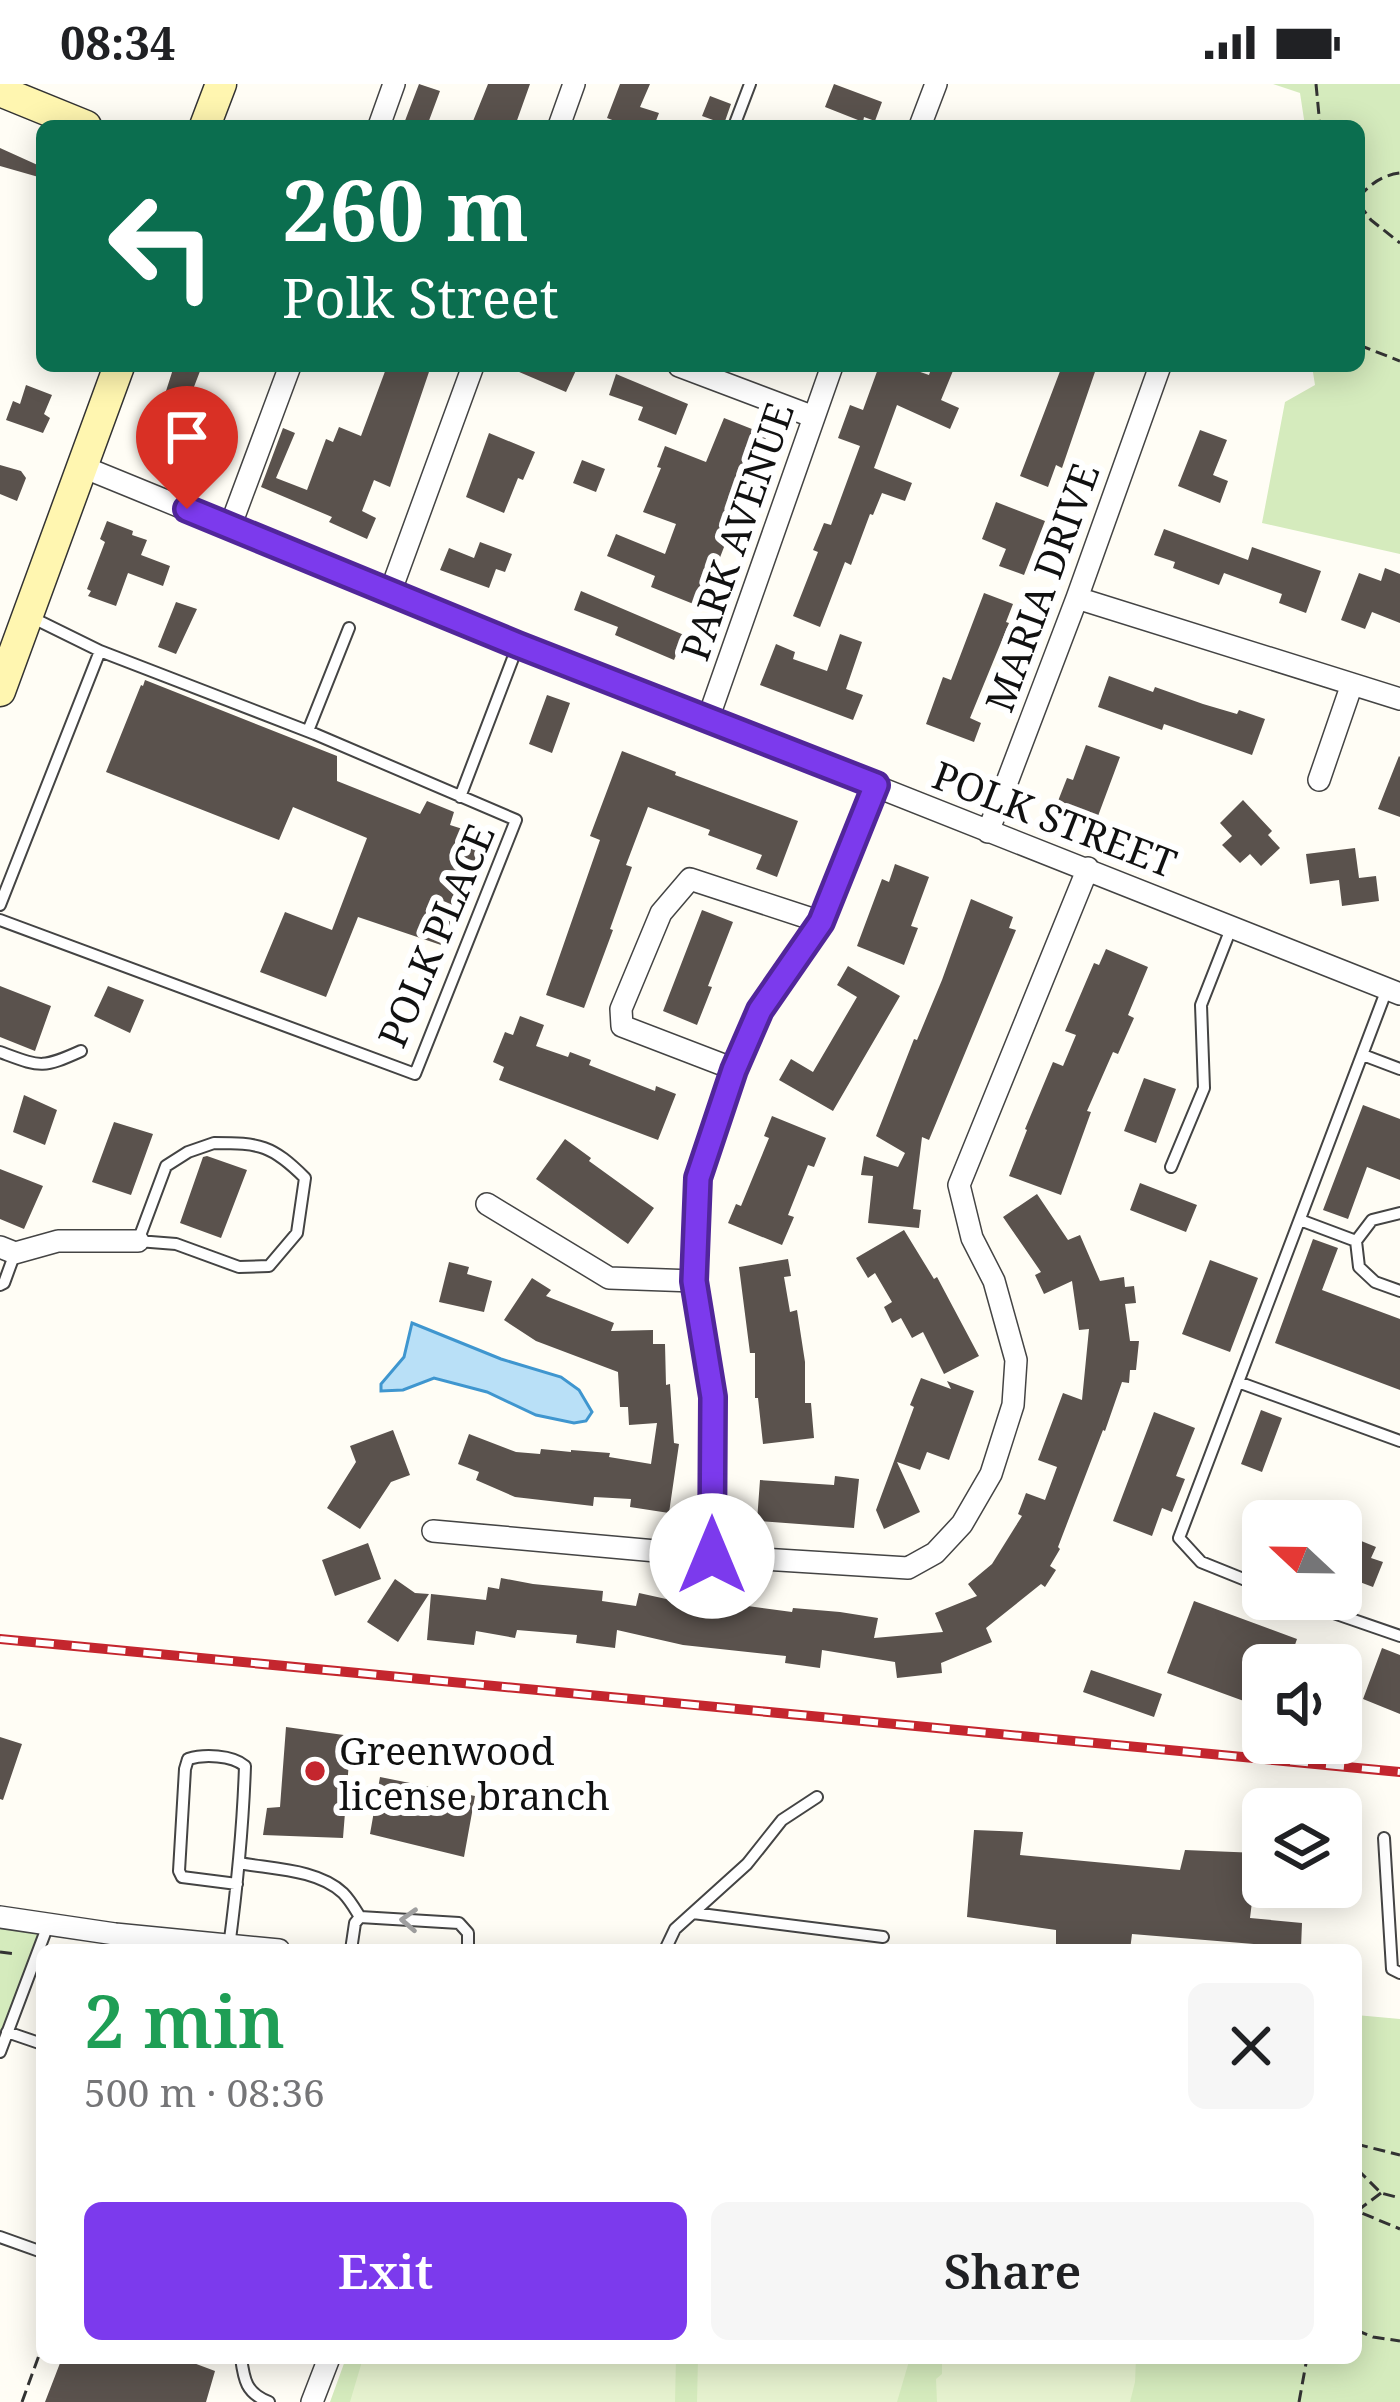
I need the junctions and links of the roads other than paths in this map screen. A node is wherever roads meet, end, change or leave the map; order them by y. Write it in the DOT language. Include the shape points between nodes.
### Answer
graph roads {
  1 [pos="220,84"];
  2 [pos="394,84"];
  3 [pos="574,84"];
  4 [pos="751,84"];
  5 [pos="929,86"];
  6 [pos="0,91"];
  7 [pos="71,120"];
  8 [pos="207,120"];
  9 [pos="381,120"];
  10 [pos="561,120"];
  11 [pos="736,120"];
  12 [pos="921,120"];
  13 [pos="117,372"];
  14 [pos="288,372"];
  15 [pos="471,372"];
  16 [pos="695,372"];
  17 [pos="830,372"];
  18 [pos="1158,372"];
  19 [pos="814,417"];
  20 [pos="83,467"];
  21 [pos="230,527"];
  22 [pos="390,593"];
  23 [pos="1077,598"];
  24 [pos="28,616"];
  25 [pos="349,628"];
  26 [pos="518,645"];
  27 [pos="100,651"];
  28 [pos="1352,684"];
  29 [pos="0,691"];
  30 [pos="1400,699"];
  31 [pos="708,719"];
  32 [pos="308,731"];
  33 [pos="1319,780"];
  34 [pos="876,785"];
  35 [pos="460,797"];
  36 [pos="988,832"];
  37 [pos="1088,868"];
  38 [pos="0,905"];
  39 [pos="0,920"];
  40 [pos="821,922"];
  41 [pos="1232,926"];
  42 [pos="1394,991"];
  43 [pos="81,1051"];
  44 [pos="0,1052"];
  45 [pos="1363,1054"];
  46 [pos="1400,1069"];
  47 [pos="734,1070"];
  48 [pos="1171,1167"];
  49 [pos="487,1204"];
  50 [pos="1400,1213"];
  51 [pos="1300,1220"];
  52 [pos="138,1241"];
  53 [pos="1356,1241"];
  54 [pos="8,1250"];
  55 [pos="694,1281"];
  56 [pos="0,1285"];
  57 [pos="1400,1291"];
  58 [pos="1238,1382"];
  59 [pos="1400,1441"];
  60 [pos="433,1531"];
  61 [pos="712,1556"];
  62 [pos="1242,1579"];
  63 [pos="1354,1620"];
  64 [pos="1400,1636"];
  65 [pos="817,1797"];
  66 [pos="1384,1838"];
  67 [pos="239,1863"];
  68 [pos="237,1884"];
  69 [pos="693,1913"];
  70 [pos="0,1917"];
  71 [pos="360,1918"];
  72 [pos="48,1924"];
  73 [pos="884,1937"];
  74 [pos="41,1944"];
  75 [pos="199,1944"];
  76 [pos="230,1944"];
  77 [pos="353,1944"];
  78 [pos="468,1944"];
  79 [pos="667,1944"];
  80 [pos="36,1956"];
  81 [pos="1400,1972"];
  82 [pos="8,2032"];
  83 [pos="36,2042"];
  84 [pos="0,2052"];
  85 [pos="0,2237"];
  86 [pos="36,2250"];
  87 [pos="242,2364"];
  88 [pos="326,2364"];
  89 [pos="269,2402"];
  90 [pos="312,2402"];
  1 -- 8 [label="main road"];
  2 -- 9 [label="street"];
  3 -- 10 [label="street"];
  4 -- 11 [label="lane"];
  5 -- 12 [label="street"];
  6 -- 7 [label="main road"];
  13 -- 20 [label="main road"];
  14 -- 21 [label="street"];
  15 -- 22 [label="street"];
  16 -- 19 [label="street"];
  17 -- 19 [label="street, PARK AVENUE"];
  18 -- 23 [label="street, MARIA DRIVE"];
  19 -- 31 [label="street, PARK AVENUE"];
  20 -- 21 [label="street, POLK STREET"];
  20 -- 24 [label="main road"];
  21 -- 22 [label="street, POLK STREET"];
  22 -- 26 [label="street, POLK STREET"];
  23 -- 28 [label="street"];
  23 -- 36 [label="street, MARIA DRIVE"];
  24 -- 27 [label="lane, POLK PLACE"];
  24 -- 29 [label="main road"];
  25 -- 32 [label="lane"];
  26 -- 31 [label="street, POLK STREET"];
  26 -- 35 [label="lane"];
  27 -- 32 [label="lane, POLK PLACE"];
  27 -- 38 [label="lane"];
  28 -- 30 [label="street"];
  28 -- 33 [label="street"];
  31 -- 34 [label="street, POLK STREET"];
  32 -- 35 [label="lane, POLK PLACE"];
  34 -- 36 [label="street, POLK STREET"];
  34 -- 40 [label="street"];
  35 -- 39 [label="lane, POLK PLACE" via="516,820 415,1074"];
  36 -- 37 [label="street, POLK STREET"];
  37 -- 41 [label="street, POLK STREET"];
  37 -- 61 [label="street" via="959,1185 1016,1360 991,1474 962,1524 908,1568"];
  40 -- 47 [label="street" via="760,1010"];
  40 -- 47 [label="street" via="690,879 661,913 621,1010 622,1026"];
  41 -- 42 [label="street, POLK STREET"];
  41 -- 48 [label="lane" via="1202,1005 1204,1088"];
  42 -- 45 [label="lane"];
  43 -- 44 [label="lane" via="48,1066"];
  45 -- 46 [label="lane"];
  45 -- 51 [label="lane"];
  47 -- 55 [label="street" via="698,1178"];
  49 -- 55 [label="street" via="609,1278"];
  50 -- 53 [label="lane" via="1372,1220"];
  51 -- 53 [label="lane"];
  51 -- 58 [label="lane"];
  52 -- 52 [label="lane" via="176,1244 239,1267 269,1266 297,1232 305,1178 279,1152 246,1143 188,1152 166,1166"];
  52 -- 54 [label="street" via="58,1240"];
  53 -- 57 [label="lane" via="1359,1267"];
  54 -- 56 [label="lane"];
  55 -- 61 [label="street" via="713,1397"];
  58 -- 59 [label="lane"];
  58 -- 62 [label="lane" via="1180,1538 1201,1562"];
  60 -- 61 [label="street"];
  63 -- 64 [label="lane"];
  65 -- 69 [label="lane" via="782,1820"];
  66 -- 81 [label="lane" via="1391,1970"];
  67 -- 68 [label="lane"];
  67 -- 68 [label="lane" via="245,1766 188,1759 179,1871 185,1879"];
  67 -- 71 [label="lane" via="329,1882"];
  68 -- 76 [label="lane"];
  69 -- 73 [label="lane"];
  69 -- 79 [label="lane"];
  70 -- 72 [label="street"];
  71 -- 77 [label="lane"];
  78 -- 71 [label="lane, one-way" via="459,1924"];
  72 -- 74 [label="lane"];
  72 -- 75 [label="street"];
  80 -- 82 [label="lane"];
  82 -- 83 [label="lane"];
  82 -- 84 [label="lane"];
  85 -- 86 [label="lane"];
  87 -- 89 [label="lane" via="244,2382"];
  88 -- 90 [label="street"];
}
